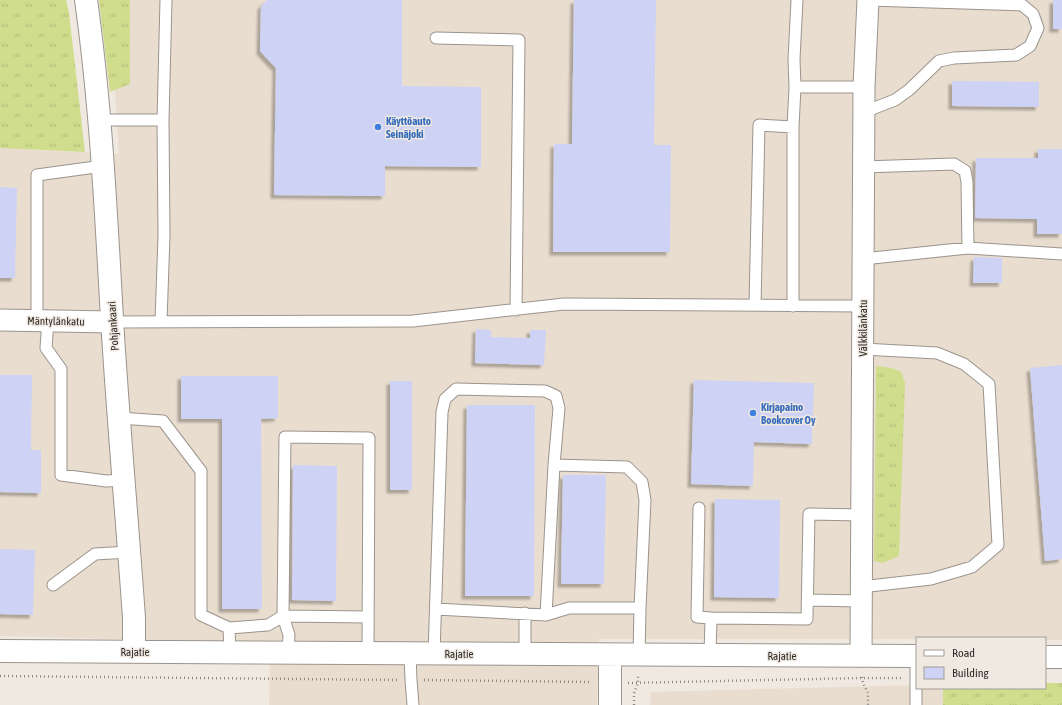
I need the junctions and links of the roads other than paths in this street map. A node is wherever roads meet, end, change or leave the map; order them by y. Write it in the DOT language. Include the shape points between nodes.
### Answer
graph roads {
  1 [pos="86,0"];
  2 [pos="166,0"];
  3 [pos="797,0"];
  4 [pos="868,0"];
  5 [pos="436,38"];
  6 [pos="795,87"];
  7 [pos="864,87"];
  8 [pos="864,112"];
  9 [pos="100,120"];
  10 [pos="163,120"];
  11 [pos="793,127"];
  12 [pos="103,166"];
  13 [pos="863,167"];
  14 [pos="968,248"];
  15 [pos="1062,254"];
  16 [pos="863,260"];
  17 [pos="755,305"];
  18 [pos="793,306"];
  19 [pos="863,306"];
  20 [pos="516,310"];
  21 [pos="0,320"];
  22 [pos="42,321"];
  23 [pos="161,321"];
  24 [pos="112,322"];
  25 [pos="862,349"];
  26 [pos="119,418"];
  27 [pos="554,465"];
  28 [pos="124,480"];
  29 [pos="699,508"];
  30 [pos="862,515"];
  31 [pos="129,552"];
  32 [pos="53,585"];
  33 [pos="861,594"];
  34 [pos="808,600"];
  35 [pos="640,608"];
  36 [pos="436,609"];
  37 [pos="525,613"];
  38 [pos="546,615"];
  39 [pos="284,616"];
  40 [pos="368,617"];
  41 [pos="712,618"];
  42 [pos="229,628"];
  43 [pos="0,652"];
  44 [pos="134,652"];
  45 [pos="230,653"];
  46 [pos="288,653"];
  47 [pos="368,653"];
  48 [pos="410,654"];
  49 [pos="434,654"];
  50 [pos="525,654"];
  51 [pos="610,655"];
  52 [pos="639,655"];
  53 [pos="710,655"];
  54 [pos="861,656"];
  55 [pos="916,656"];
  56 [pos="1046,657"];
  57 [pos="1062,657"];
  58 [pos="413,705"];
  59 [pos="610,705"];
  60 [pos="916,705"];
  1 -- 9 [label="street, Pohjankaari"];
  2 -- 10 [label="lane"];
  3 -- 6 [label="lane"];
  4 -- 7 [label="street, Välkkilänkatu"];
  4 -- 8 [label="lane" via="1022,5 1033,14 1038,28 1030,46 1016,55 939,61 895,100"];
  5 -- 20 [label="lane" via="519,40"];
  6 -- 7 [label="lane"];
  6 -- 11 [label="lane"];
  7 -- 8 [label="street, Välkkilänkatu"];
  8 -- 13 [label="street, Välkkilänkatu"];
  9 -- 10 [label="lane"];
  9 -- 12 [label="street, Pohjankaari"];
  10 -- 23 [label="lane" via="164,236"];
  11 -- 17 [label="lane" via="759,125"];
  11 -- 18 [label="lane"];
  12 -- 22 [label="lane" via="37,175"];
  12 -- 24 [label="street, Pohjankaari"];
  13 -- 14 [label="lane" via="954,164 965,171"];
  13 -- 16 [label="street, Välkkilänkatu"];
  14 -- 15 [label="lane"];
  14 -- 16 [label="lane"];
  16 -- 19 [label="street, Välkkilänkatu"];
  17 -- 18 [label="lane"];
  17 -- 20 [label="lane" via="564,304"];
  18 -- 19 [label="lane"];
  19 -- 25 [label="street, Välkkilänkatu"];
  20 -- 23 [label="lane" via="413,321"];
  21 -- 22 [label="street, Mäntylänkatu"];
  22 -- 24 [label="street, Mäntylänkatu"];
  22 -- 28 [label="lane" via="46,348 60,369 61,475 106,481"];
  23 -- 24 [label="lane"];
  24 -- 26 [label="street, Pohjankaari"];
  25 -- 30 [label="street, Välkkilänkatu"];
  25 -- 33 [label="lane" via="938,352 964,364 990,384 998,545 972,566 930,579"];
  26 -- 28 [label="street, Pohjankaari"];
  26 -- 42 [label="lane" via="163,422 201,471 201,615"];
  27 -- 35 [label="lane" via="627,467 642,482 646,500"];
  27 -- 36 [label="lane" via="559,408 556,396 545,390 456,389 445,399 442,412"];
  27 -- 38 [label="lane"];
  28 -- 31 [label="street, Pohjankaari"];
  29 -- 41 [label="lane" via="697,617"];
  30 -- 33 [label="street, Välkkilänkatu"];
  30 -- 34 [label="lane" via="809,514"];
  31 -- 32 [label="lane" via="95,554"];
  31 -- 44 [label="street, Pohjankaari"];
  33 -- 34 [label="lane"];
  33 -- 54 [label="street, Välkkilänkatu"];
  34 -- 41 [label="lane" via="807,619"];
  35 -- 38 [label="lane" via="569,608"];
  35 -- 52 [label="lane"];
  36 -- 37 [label="lane"];
  36 -- 49 [label="lane"];
  37 -- 38 [label="lane"];
  37 -- 50 [label="lane"];
  39 -- 40 [label="lane"];
  39 -- 40 [label="lane" via="285,437 292,437 369,438"];
  39 -- 42 [label="lane" via="268,625"];
  39 -- 46 [label="lane" via="289,635"];
  40 -- 47 [label="lane"];
  41 -- 53 [label="lane"];
  42 -- 45 [label="lane"];
  43 -- 44 [label="street, Rajatie"];
  44 -- 45 [label="street, Rajatie"];
  45 -- 46 [label="street, Rajatie"];
  46 -- 47 [label="street, Rajatie"];
  47 -- 48 [label="street, Rajatie"];
  48 -- 49 [label="street, Rajatie"];
  48 -- 58 [label="lane"];
  49 -- 50 [label="street, Rajatie"];
  50 -- 51 [label="street, Rajatie"];
  51 -- 52 [label="street, Rajatie"];
  51 -- 59 [label="street"];
  52 -- 53 [label="street, Rajatie"];
  53 -- 54 [label="street, Rajatie"];
  54 -- 55 [label="street, Rajatie"];
  55 -- 60 [label="lane"];
  56 -- 57 [label="street"];
}
